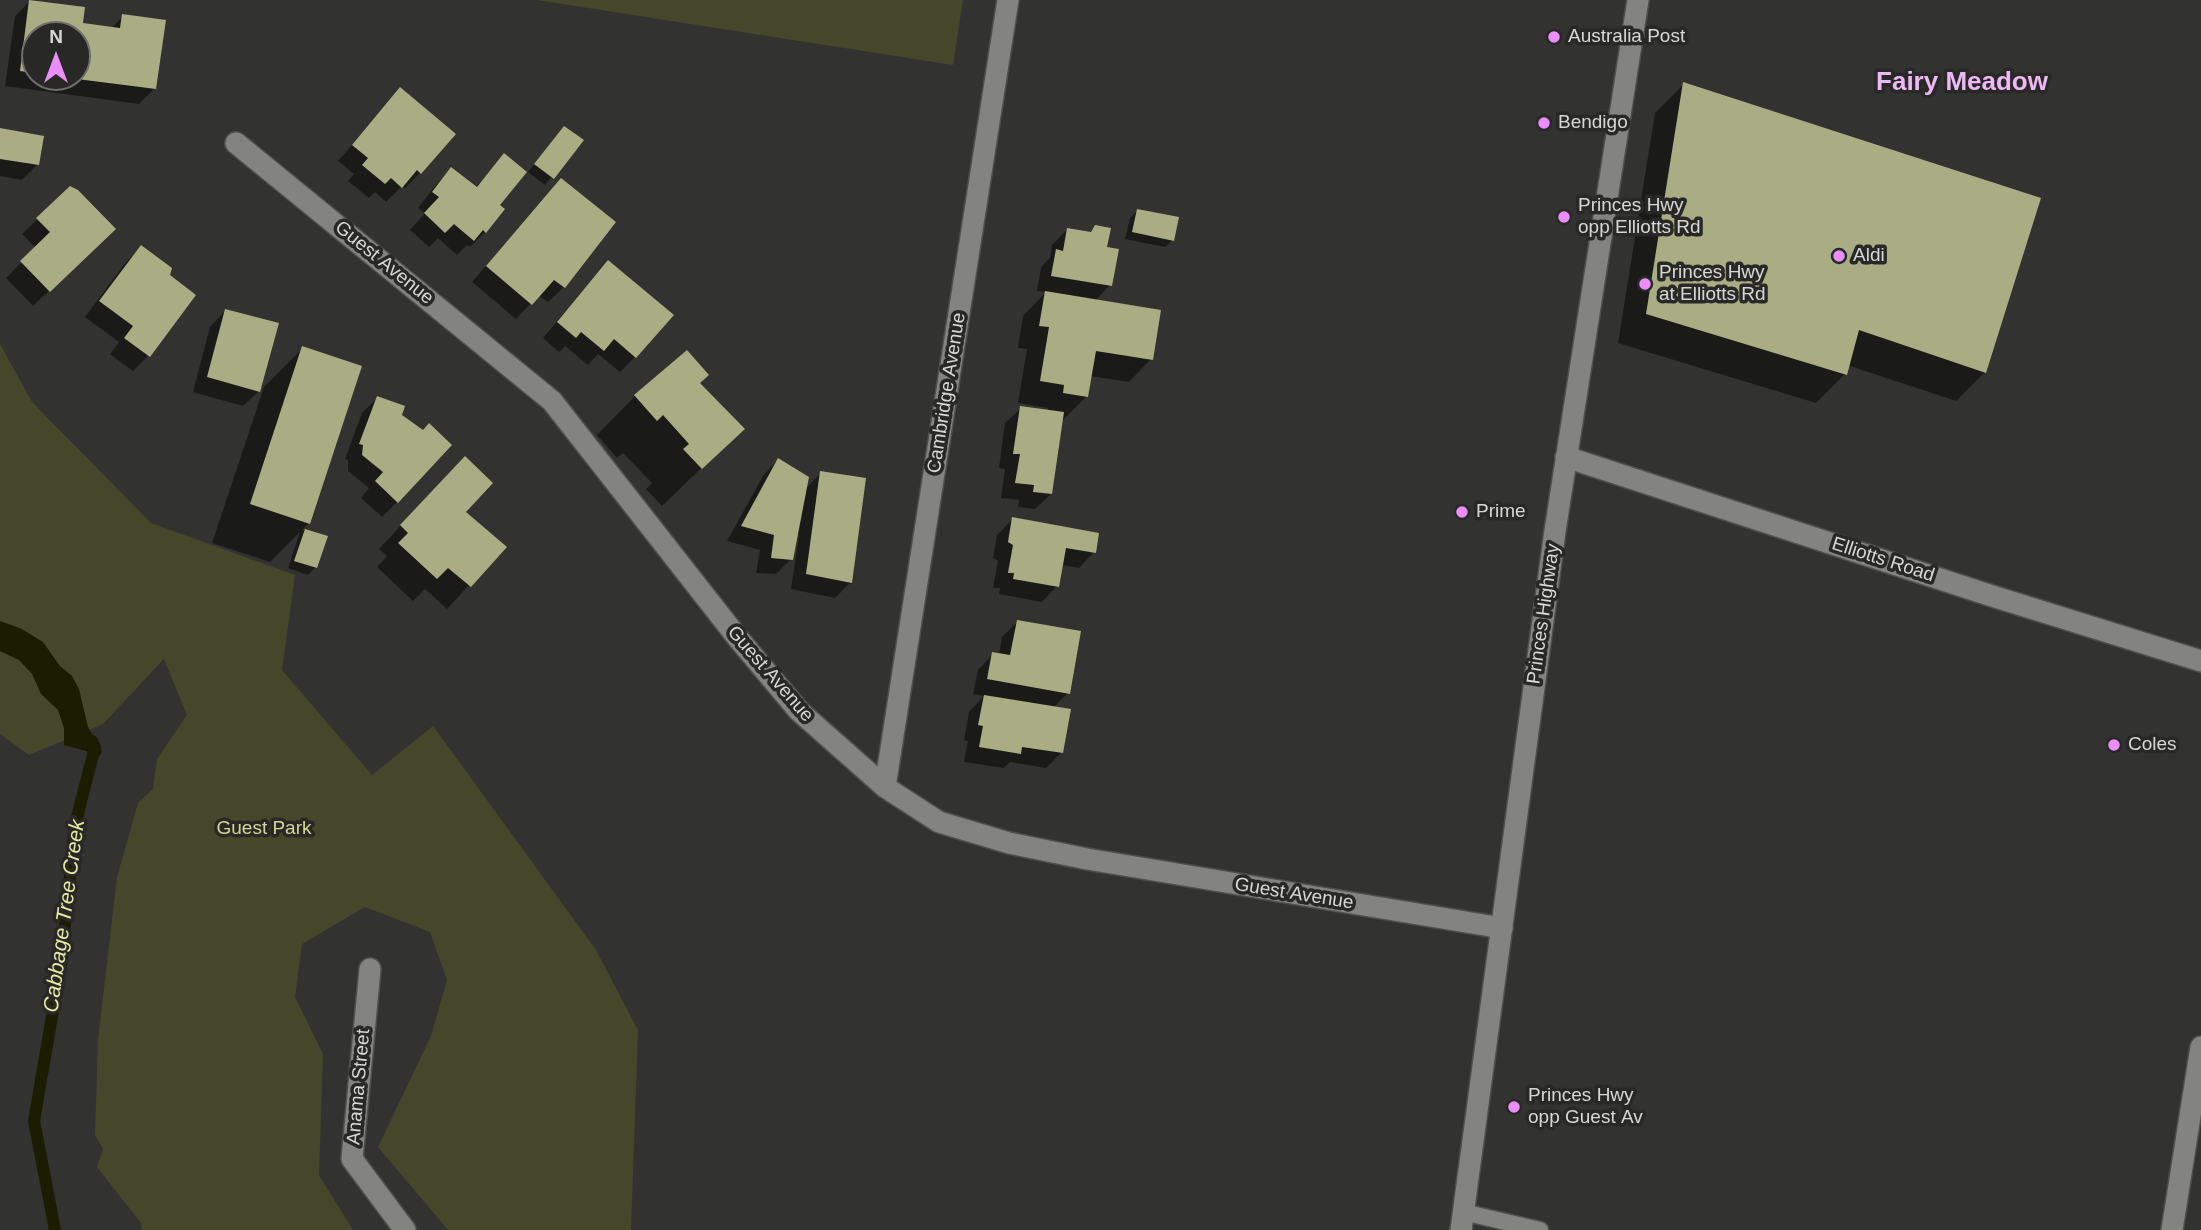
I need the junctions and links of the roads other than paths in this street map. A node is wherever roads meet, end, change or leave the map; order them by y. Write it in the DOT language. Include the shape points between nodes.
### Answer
graph roads {
  1 [pos="1008,0"];
  2 [pos="1638,0"];
  3 [pos="236,143"];
  4 [pos="1566,457"];
  5 [pos="2201,661"];
  6 [pos="886,787"];
  7 [pos="1502,928"];
  8 [pos="370,969"];
  9 [pos="2201,1047"];
  10 [pos="1462,1221"];
  11 [pos="405,1230"];
  12 [pos="1540,1230"];
  13 [pos="2172,1230"];
  1 -- 6 [label="street, Cambridge Avenue"];
  2 -- 4 [label="street, Princes Highway"];
  3 -- 6 [label="street, Guest Avenue" via="552,401 799,711"];
  4 -- 5 [label="street, Elliotts Road"];
  4 -- 7 [label="street, Princes Highway"];
  6 -- 7 [label="street, Guest Avenue" via="939,822 1009,843"];
  7 -- 10 [label="street, Princes Highway"];
  8 -- 11 [label="street, Anama Street" via="352,1159"];
  9 -- 13 [label="street"];
  10 -- 12 [label="lane"];
}
